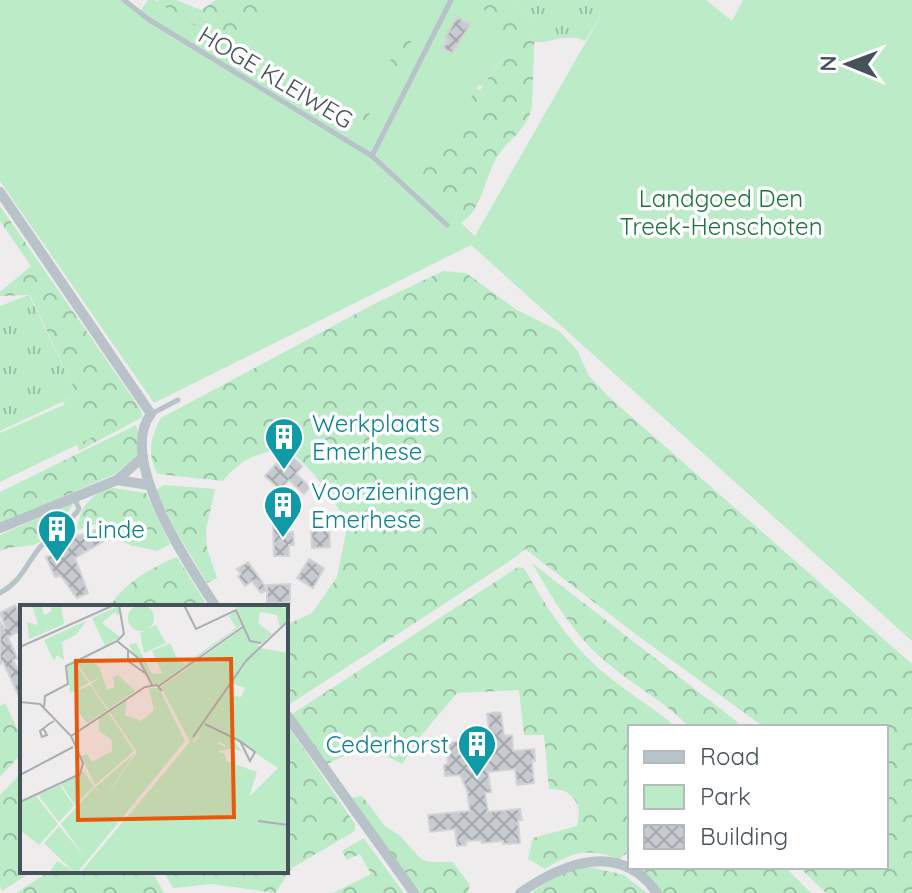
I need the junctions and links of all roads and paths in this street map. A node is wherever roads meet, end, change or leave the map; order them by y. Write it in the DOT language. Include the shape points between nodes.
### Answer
graph roads {
  1 [pos="124,0"];
  2 [pos="451,0"];
  3 [pos="372,156"];
  4 [pos="0,192"];
  5 [pos="447,225"];
  6 [pos="178,400"];
  7 [pos="151,414"];
  8 [pos="143,457"];
  9 [pos="117,480"];
  10 [pos="149,485"];
  11 [pos="74,497"];
  12 [pos="0,528"];
  13 [pos="0,593"];
  14 [pos="215,605"];
  15 [pos="288,717"];
  16 [pos="628,868"];
  17 [pos="629,869"];
  18 [pos="414,893"];
  19 [pos="520,893"];
  20 [pos="657,893"];
  1 -- 3 [label="lane, HOGE KLEIWEG"];
  2 -- 3 [label="lane, HOGE KLEIWEG"];
  3 -- 5 [label="lane, HOGE KLEIWEG"];
  4 -- 7 [label="street"];
  6 -- 7 [label="lane"];
  7 -- 8 [label="street"];
  8 -- 9 [label="street"];
  8 -- 10 [label="street"];
  9 -- 10 [label="street"];
  9 -- 11 [label="street"];
  10 -- 14 [label="street"];
  11 -- 12 [label="street"];
  11 -- 13 [label="lane" via="79,509 72,519 42,545 19,580"];
  15 -- 18 [label="street"];
  16 -- 19 [label="street" via="582,862 543,877"];
  17 -- 20 [label="street"];
}
